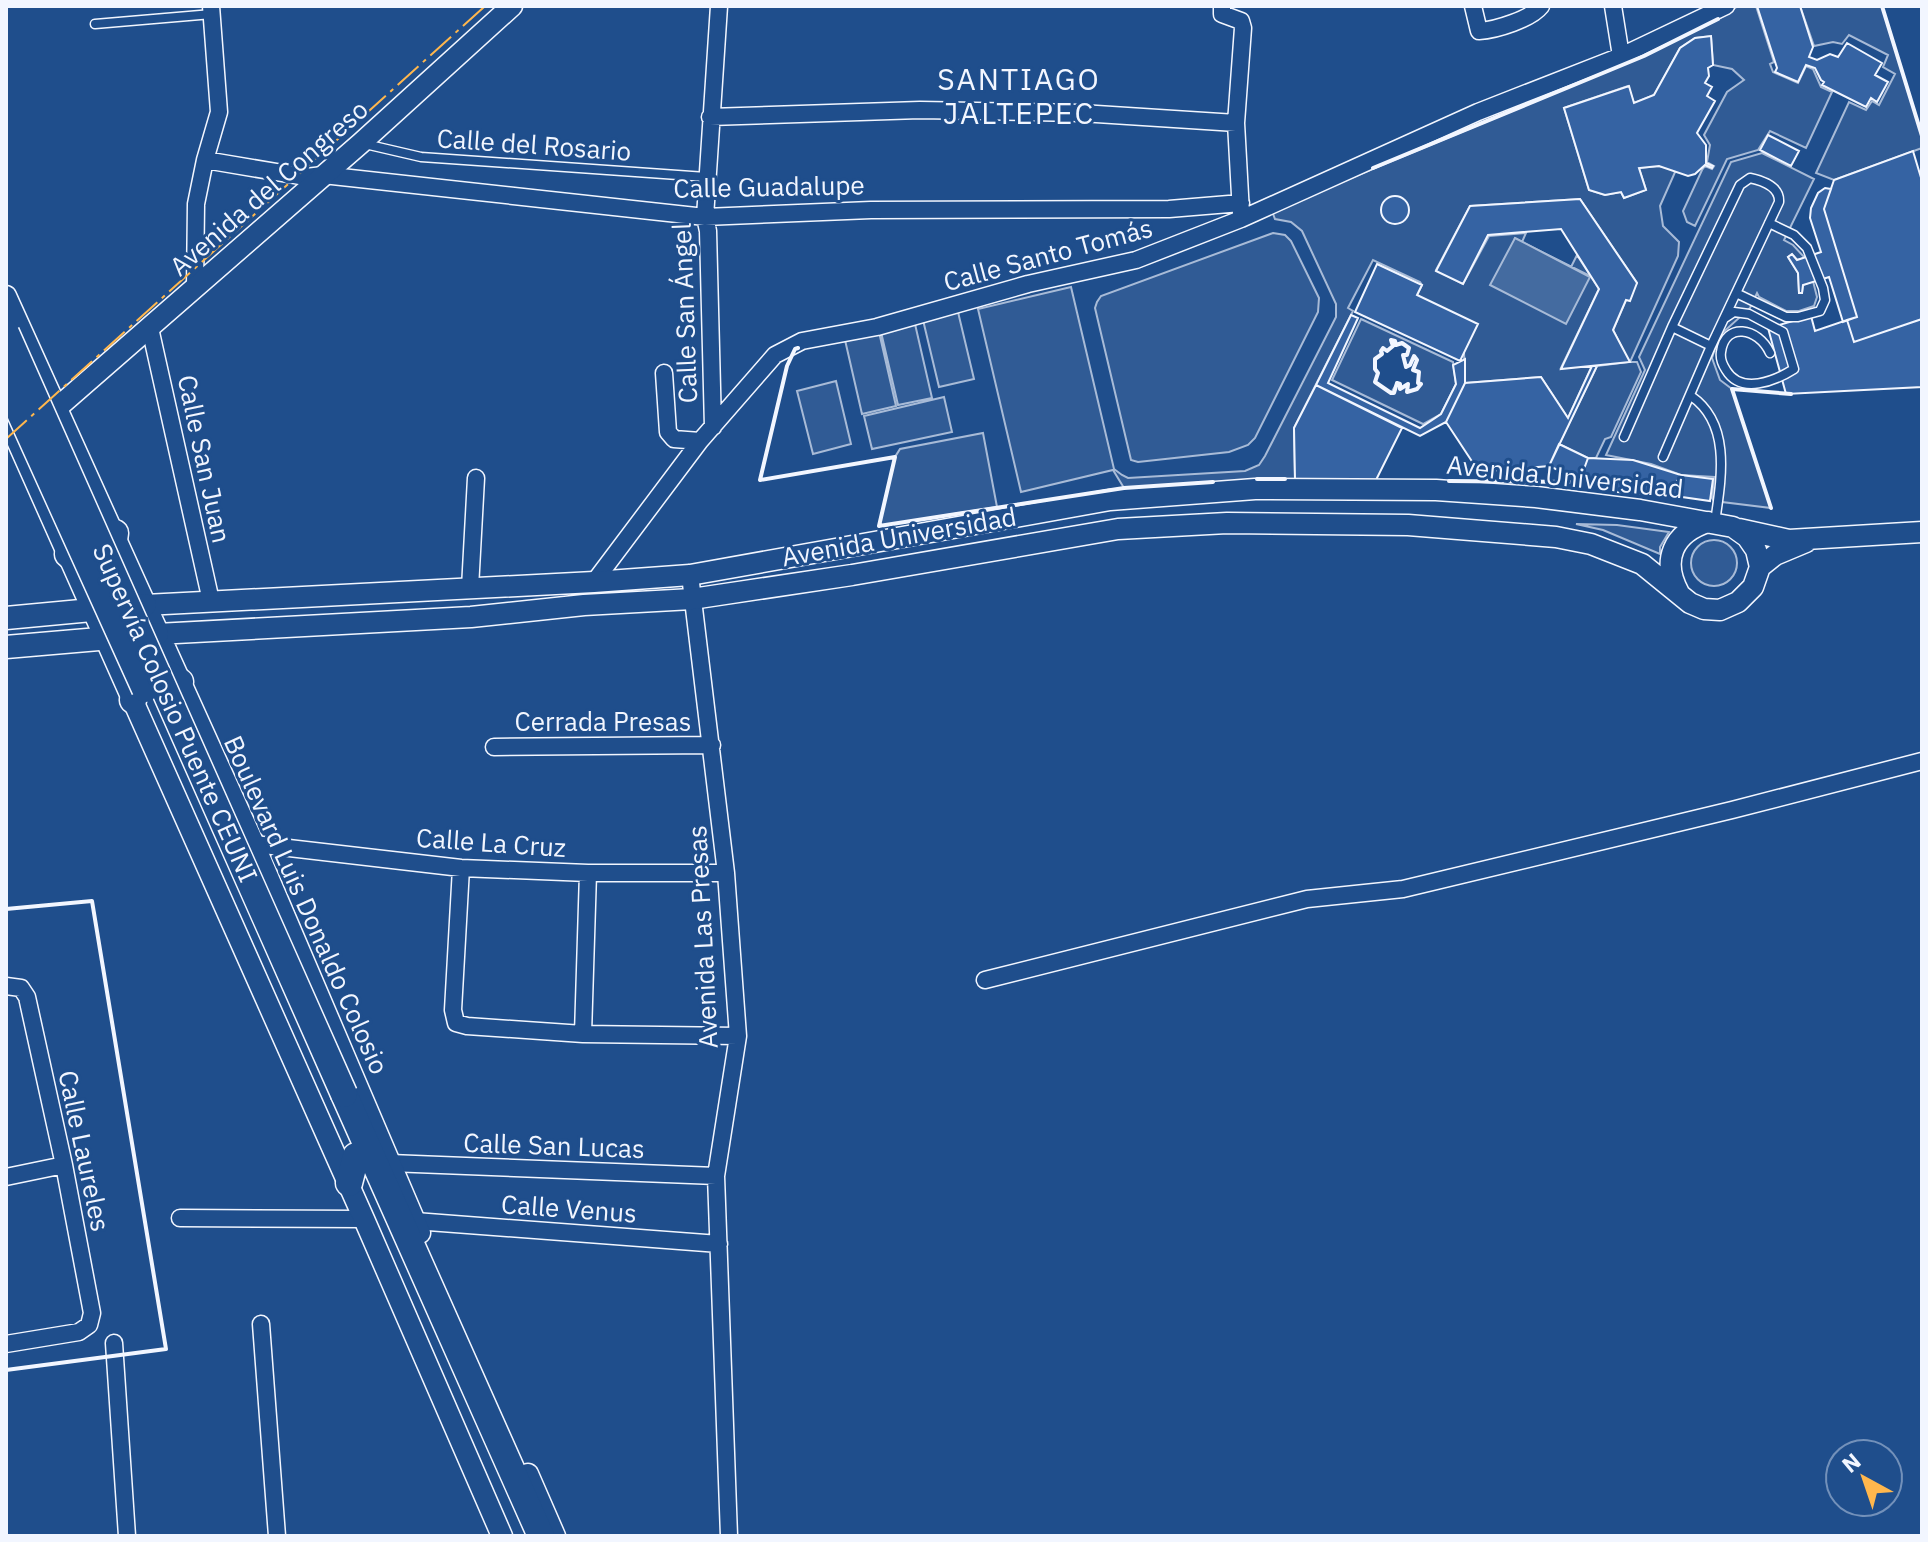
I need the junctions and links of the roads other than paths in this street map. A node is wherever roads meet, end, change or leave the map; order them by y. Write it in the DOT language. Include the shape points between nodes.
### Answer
graph roads {
  1 [pos="512,6"];
  2 [pos="719,6"];
  3 [pos="1222,6"];
  4 [pos="1473,6"];
  5 [pos="1541,6"];
  6 [pos="1613,6"];
  7 [pos="1726,6"];
  8 [pos="212,10"];
  9 [pos="95,24"];
  10 [pos="1621,56"];
  11 [pos="710,117"];
  12 [pos="1236,123"];
  13 [pos="361,143"];
  14 [pos="205,160"];
  15 [pos="323,175"];
  16 [pos="706,177"];
  17 [pos="1241,211"];
  18 [pos="705,217"];
  19 [pos="1769,223"];
  20 [pos="195,287"];
  21 [pos="1736,293"];
  22 [pos="6,296"];
  23 [pos="1724,319"];
  24 [pos="1672,327"];
  25 [pos="150,328"];
  26 [pos="6,333"];
  27 [pos="1711,346"];
  28 [pos="1770,353"];
  29 [pos="664,373"];
  30 [pos="6,382"];
  31 [pos="1691,396"];
  32 [pos="58,407"];
  33 [pos="6,416"];
  34 [pos="713,427"];
  35 [pos="1624,437"];
  36 [pos="700,441"];
  37 [pos="14,456"];
  38 [pos="1663,457"];
  39 [pos="476,478"];
  40 [pos="1719,524"];
  41 [pos="1922,532"];
  42 [pos="115,533"];
  43 [pos="1818,539"];
  44 [pos="68,554"];
  45 [pos="1760,567"];
  46 [pos="690,575"];
  47 [pos="594,582"];
  48 [pos="470,588"];
  49 [pos="1681,595"];
  50 [pos="692,599"];
  51 [pos="211,601"];
  52 [pos="145,605"];
  53 [pos="92,609"];
  54 [pos="6,618"];
  55 [pos="157,634"];
  56 [pos="105,639"];
  57 [pos="6,647"];
  58 [pos="180,682"];
  59 [pos="133,700"];
  60 [pos="712,745"];
  61 [pos="494,747"];
  62 [pos="1922,761"];
  63 [pos="254,844"];
  64 [pos="461,868"];
  65 [pos="588,873"];
  66 [pos="726,873"];
  67 [pos="985,980"];
  68 [pos="14,987"];
  69 [pos="583,1034"];
  70 [pos="738,1036"];
  71 [pos="337,1097"];
  72 [pos="372,1157"];
  73 [pos="64,1165"];
  74 [pos="716,1176"];
  75 [pos="6,1177"];
  76 [pos="349,1183"];
  77 [pos="180,1218"];
  78 [pos="364,1219"];
  79 [pos="415,1221"];
  80 [pos="719,1244"];
  81 [pos="261,1324"];
  82 [pos="114,1343"];
  83 [pos="6,1344"];
  84 [pos="127,1536"];
  85 [pos="277,1536"];
  86 [pos="502,1536"];
  87 [pos="526,1536"];
  88 [pos="541,1536"];
  89 [pos="555,1536"];
  90 [pos="729,1536"];
  1 -- 13 [label="street, Avenida del Congreso"];
  2 -- 11 [label="street, Calle San Ángel"];
  3 -- 12 [label="street" via="1222,14 1241,21 1243,28"];
  4 -- 5 [label="street" via="1479,31 1532,14"];
  6 -- 10 [label="street"];
  7 -- 10 [label="street, Calle Santo Tomás"];
  8 -- 9 [label="lane"];
  8 -- 14 [label="street" via="219,112"];
  10 -- 17 [label="street, Calle Santo Tomás"];
  11 -- 12 [label="street" via="920,110"];
  11 -- 16 [label="street, Calle San Ángel"];
  12 -- 17 [label="street"];
  13 -- 15 [label="street, Avenida del Congreso"];
  13 -- 16 [label="lane, Calle del Rosario" via="421,157"];
  14 -- 15 [label="street, Calle Guadalupe" via="306,177"];
  14 -- 20 [label="street" via="196,204"];
  15 -- 18 [label="street, Calle Guadalupe"];
  15 -- 20 [label="street, Avenida del Congreso"];
  16 -- 18 [label="street, Calle San Ángel"];
  17 -- 18 [label="street, Calle Guadalupe" via="871,210"];
  17 -- 34 [label="street, Calle Santo Tomás" via="1136,260 785,347"];
  18 -- 34 [label="street, Calle San Ángel"];
  19 -- 21 [label="lane"];
  19 -- 21 [label="lane" via="1807,248 1823,288 1820,311 1786,317"];
  19 -- 24 [label="lane" via="1779,194 1747,179"];
  20 -- 25 [label="street, Avenida del Congreso"];
  21 -- 23 [label="lane"];
  22 -- 32 [label="street, Boulevard Luis Donaldo Colosio"];
  23 -- 27 [label="lane"];
  23 -- 28 [label="lane" via="1734,312 1749,314 1783,332 1794,369 1777,380 1747,384 1729,375 1720,355 1732,335 1742,331 1759,336"];
  24 -- 27 [label="lane"];
  24 -- 35 [label="lane"];
  25 -- 32 [label="street, Avenida del Congreso"];
  25 -- 51 [label="street, Calle San Juan"];
  26 -- 71 [label="main road, Supervía Colosio Puente CEUNI, bridge"];
  27 -- 31 [label="lane"];
  29 -- 36 [label="street" via="668,432 674,439"];
  30 -- 71 [label="main road, Supervía Colosio Puente CEUNI, bridge"];
  31 -- 38 [label="lane"];
  31 -- 40 [label="lane" via="1707,410 1719,442"];
  32 -- 42 [label="street, Boulevard Luis Donaldo Colosio"];
  33 -- 37 [label="street"];
  34 -- 36 [label="street, Calle Santo Tomás"];
  36 -- 47 [label="street, Calle Santo Tomás"];
  37 -- 44 [label="street"];
  39 -- 48 [label="street"];
  40 -- 43 [label="street, Avenida Universidad" via="1789,540"];
  40 -- 45 [label="street" via="1747,537"];
  40 -- 46 [label="street, Avenida Universidad" via="1598,499 1436,490 1255,489 1124,499"];
  40 -- 49 [label="street" via="1693,527 1672,550 1670,566"];
  41 -- 43 [label="street, Avenida Universidad"];
  42 -- 44 [label="main road" via="103,564 87,567"];
  42 -- 52 [label="street, Boulevard Luis Donaldo Colosio"];
  43 -- 45 [label="street, Avenida Universidad" via="1775,555"];
  44 -- 53 [label="street"];
  45 -- 49 [label="street, Avenida Universidad" via="1753,587 1720,610 1704,609"];
  46 -- 47 [label="street, Avenida Universidad"];
  46 -- 50 [label="street, Avenida Las Presas"];
  47 -- 48 [label="street, Avenida Universidad"];
  48 -- 51 [label="street, Avenida Universidad"];
  49 -- 50 [label="street, Avenida Universidad" via="1621,554 1556,537 1408,525 1227,523 1118,529"];
  50 -- 55 [label="street, Avenida Universidad"];
  50 -- 60 [label="street, Avenida Las Presas"];
  51 -- 52 [label="street, Avenida Universidad"];
  52 -- 53 [label="main road, Avenida Universidad"];
  52 -- 55 [label="street, Boulevard Luis Donaldo Colosio"];
  53 -- 54 [label="main road, Avenida Universidad"];
  53 -- 56 [label="street"];
  55 -- 56 [label="main road, Avenida Universidad"];
  55 -- 58 [label="street, Boulevard Luis Donaldo Colosio"];
  56 -- 57 [label="main road, Avenida Universidad"];
  56 -- 59 [label="street"];
  58 -- 59 [label="main road" via="152,671 138,681"];
  58 -- 63 [label="street, Boulevard Luis Donaldo Colosio"];
  59 -- 76 [label="street"];
  60 -- 61 [label="street, Cerrada Presas"];
  60 -- 66 [label="street, Avenida Las Presas"];
  62 -- 67 [label="street" via="1403,889 1307,899"];
  63 -- 64 [label="street, Calle La Cruz"];
  63 -- 72 [label="street, Boulevard Luis Donaldo Colosio"];
  64 -- 65 [label="street, Calle La Cruz"];
  64 -- 69 [label="street" via="456,1023"];
  65 -- 66 [label="street, Calle La Cruz"];
  65 -- 69 [label="street"];
  66 -- 70 [label="street, Avenida Las Presas"];
  68 -- 73 [label="street, Calle Laureles" via="27,997"];
  69 -- 70 [label="street"];
  70 -- 74 [label="street, Avenida Las Presas"];
  71 -- 72 [label="main road"];
  72 -- 74 [label="street, Calle San Lucas"];
  72 -- 76 [label="main road"];
  72 -- 79 [label="street, Boulevard Luis Donaldo Colosio"];
  72 -- 87 [label="main road"];
  72 -- 88 [label="main road"];
  73 -- 75 [label="street"];
  73 -- 83 [label="street, Calle Laureles" via="92,1313 89,1325 79,1332"];
  74 -- 80 [label="street, Avenida Las Presas"];
  76 -- 78 [label="street"];
  77 -- 78 [label="street"];
  78 -- 86 [label="street"];
  79 -- 80 [label="street, Calle Venus"];
  79 -- 89 [label="street, Boulevard Luis Donaldo Colosio"];
  80 -- 90 [label="street, Avenida Las Presas"];
  81 -- 85 [label="street"];
  82 -- 84 [label="street"];
}
